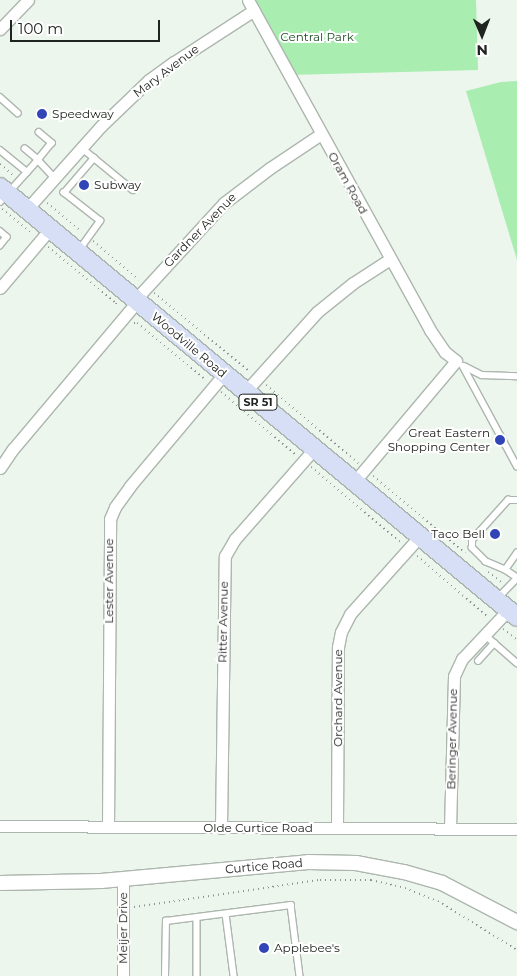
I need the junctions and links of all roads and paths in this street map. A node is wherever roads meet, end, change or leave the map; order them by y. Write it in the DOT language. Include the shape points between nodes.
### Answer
graph roads {
  1 [pos="28,0"];
  2 [pos="251,5"];
  3 [pos="0,29"];
  4 [pos="0,97"];
  5 [pos="18,113"];
  6 [pos="39,132"];
  7 [pos="321,134"];
  8 [pos="82,148"];
  9 [pos="25,149"];
  10 [pos="0,150"];
  11 [pos="94,158"];
  12 [pos="38,160"];
  13 [pos="0,164"];
  14 [pos="27,172"];
  15 [pos="55,178"];
  16 [pos="133,190"];
  17 [pos="5,194"];
  18 [pos="33,203"];
  19 [pos="0,231"];
  20 [pos="45,234"];
  21 [pos="88,237"];
  22 [pos="0,246"];
  23 [pos="77,252"];
  24 [pos="390,259"];
  25 [pos="147,287"];
  26 [pos="0,288"];
  27 [pos="136,301"];
  28 [pos="119,312"];
  29 [pos="460,364"];
  30 [pos="224,374"];
  31 [pos="517,376"];
  32 [pos="257,378"];
  33 [pos="245,392"];
  34 [pos="314,449"];
  35 [pos="517,466"];
  36 [pos="0,468"];
  37 [pos="360,476"];
  38 [pos="517,500"];
  39 [pos="420,536"];
  40 [pos="517,553"];
  41 [pos="468,555"];
  42 [pos="504,570"];
  43 [pos="488,572"];
  44 [pos="517,578"];
  45 [pos="507,604"];
  46 [pos="484,634"];
  47 [pos="494,643"];
  48 [pos="478,662"];
  49 [pos="517,663"];
  50 [pos="0,826"];
  51 [pos="108,827"];
  52 [pos="221,828"];
  53 [pos="337,828"];
  54 [pos="450,829"];
  55 [pos="517,829"];
  56 [pos="123,880"];
  57 [pos="0,883"];
  58 [pos="123,909"];
  59 [pos="226,914"];
  60 [pos="196,917"];
  61 [pos="517,922"];
  62 [pos="517,950"];
  63 [pos="123,976"];
  64 [pos="165,976"];
  65 [pos="197,976"];
  66 [pos="234,976"];
  67 [pos="300,976"];
  1 -- 3 [label="street"];
  2 -- 7 [label="street, Oram Road"];
  2 -- 8 [label="street, Mary Avenue" via="149,80"];
  4 -- 5 [label="lane"];
  6 -- 12 [label="lane" via="52,143"];
  7 -- 24 [label="street, Oram Road"];
  7 -- 25 [label="street, Gardner Avenue" via="224,203"];
  8 -- 11 [label="lane"];
  8 -- 15 [label="street, Mary Avenue"];
  9 -- 12 [label="lane"];
  10 -- 14 [label="lane"];
  11 -- 16 [label="lane"];
  11 -- 21 [label="lane" via="64,192 100,221"];
  12 -- 14 [label="lane"];
  12 -- 15 [label="lane"];
  13 -- 17 [label="path"];
  14 -- 17 [label="lane"];
  15 -- 18 [label="street, Mary Avenue"];
  17 -- 18 [label="main road, Woodville Road / SR 51"];
  17 -- 20 [label="path"];
  18 -- 20 [label="main road, Woodville Road / SR 51"];
  18 -- 21 [label="path"];
  19 -- 22 [label="lane" via="7,236"];
  20 -- 23 [label="main road, Woodville Road / SR 51"];
  20 -- 26 [label="street"];
  20 -- 28 [label="path" via="116,303"];
  21 -- 23 [label="lane"];
  21 -- 25 [label="path"];
  23 -- 27 [label="main road, Woodville Road / SR 51"];
  24 -- 29 [label="street, Oram Road" via="430,330 445,352"];
  24 -- 32 [label="street" via="353,283 318,312"];
  25 -- 27 [label="street, Gardner Avenue"];
  25 -- 32 [label="path"];
  27 -- 30 [label="main road, Woodville Road / SR 51"];
  27 -- 36 [label="street, Gardner Avenue"];
  29 -- 31 [label="lane" via="482,375"];
  29 -- 35 [label="lane"];
  29 -- 37 [label="street"];
  30 -- 33 [label="main road, Woodville Road / SR 51"];
  30 -- 51 [label="street, Lester Avenue" via="130,486 110,519"];
  32 -- 33 [label="street"];
  32 -- 37 [label="path"];
  33 -- 34 [label="main road, Woodville Road / SR 51"];
  34 -- 37 [label="main road, Woodville Road / SR 51"];
  34 -- 52 [label="street, Ritter Avenue" via="235,539 225,556"];
  37 -- 39 [label="main road, Woodville Road / SR 51"];
  37 -- 41 [label="path"];
  38 -- 42 [label="lane" via="508,500 472,540 472,548 486,562"];
  39 -- 45 [label="main road, Woodville Road / SR 51"];
  39 -- 53 [label="street, Orchard Avenue" via="350,614 340,632"];
  40 -- 42 [label="lane"];
  42 -- 44 [label="lane"];
  43 -- 45 [label="path"];
  44 -- 45 [label="lane"];
  45 -- 46 [label="street, Beringer Avenue"];
  46 -- 47 [label="lane"];
  46 -- 54 [label="street, Beringer Avenue" via="462,659 454,676"];
  47 -- 48 [label="lane"];
  47 -- 49 [label="lane"];
  50 -- 51 [label="street, Olde Curtice Road"];
  51 -- 52 [label="street, Olde Curtice Road"];
  52 -- 53 [label="street, Olde Curtice Road"];
  53 -- 54 [label="street, Olde Curtice Road"];
  54 -- 55 [label="street, Olde Curtice Road"];
  56 -- 57 [label="street, Curtice Road"];
  56 -- 58 [label="street, Meijer Drive"];
  56 -- 61 [label="street, Curtice Road" via="308,862 356,863 436,881"];
  58 -- 62 [label="path" via="320,880 370,880 405,888 438,901"];
  58 -- 63 [label="street, Meijer Drive"];
  59 -- 60 [label="lane"];
  59 -- 66 [label="lane"];
  59 -- 67 [label="lane" via="291,905"];
  60 -- 64 [label="lane" via="166,921"];
  60 -- 65 [label="lane"];
}
